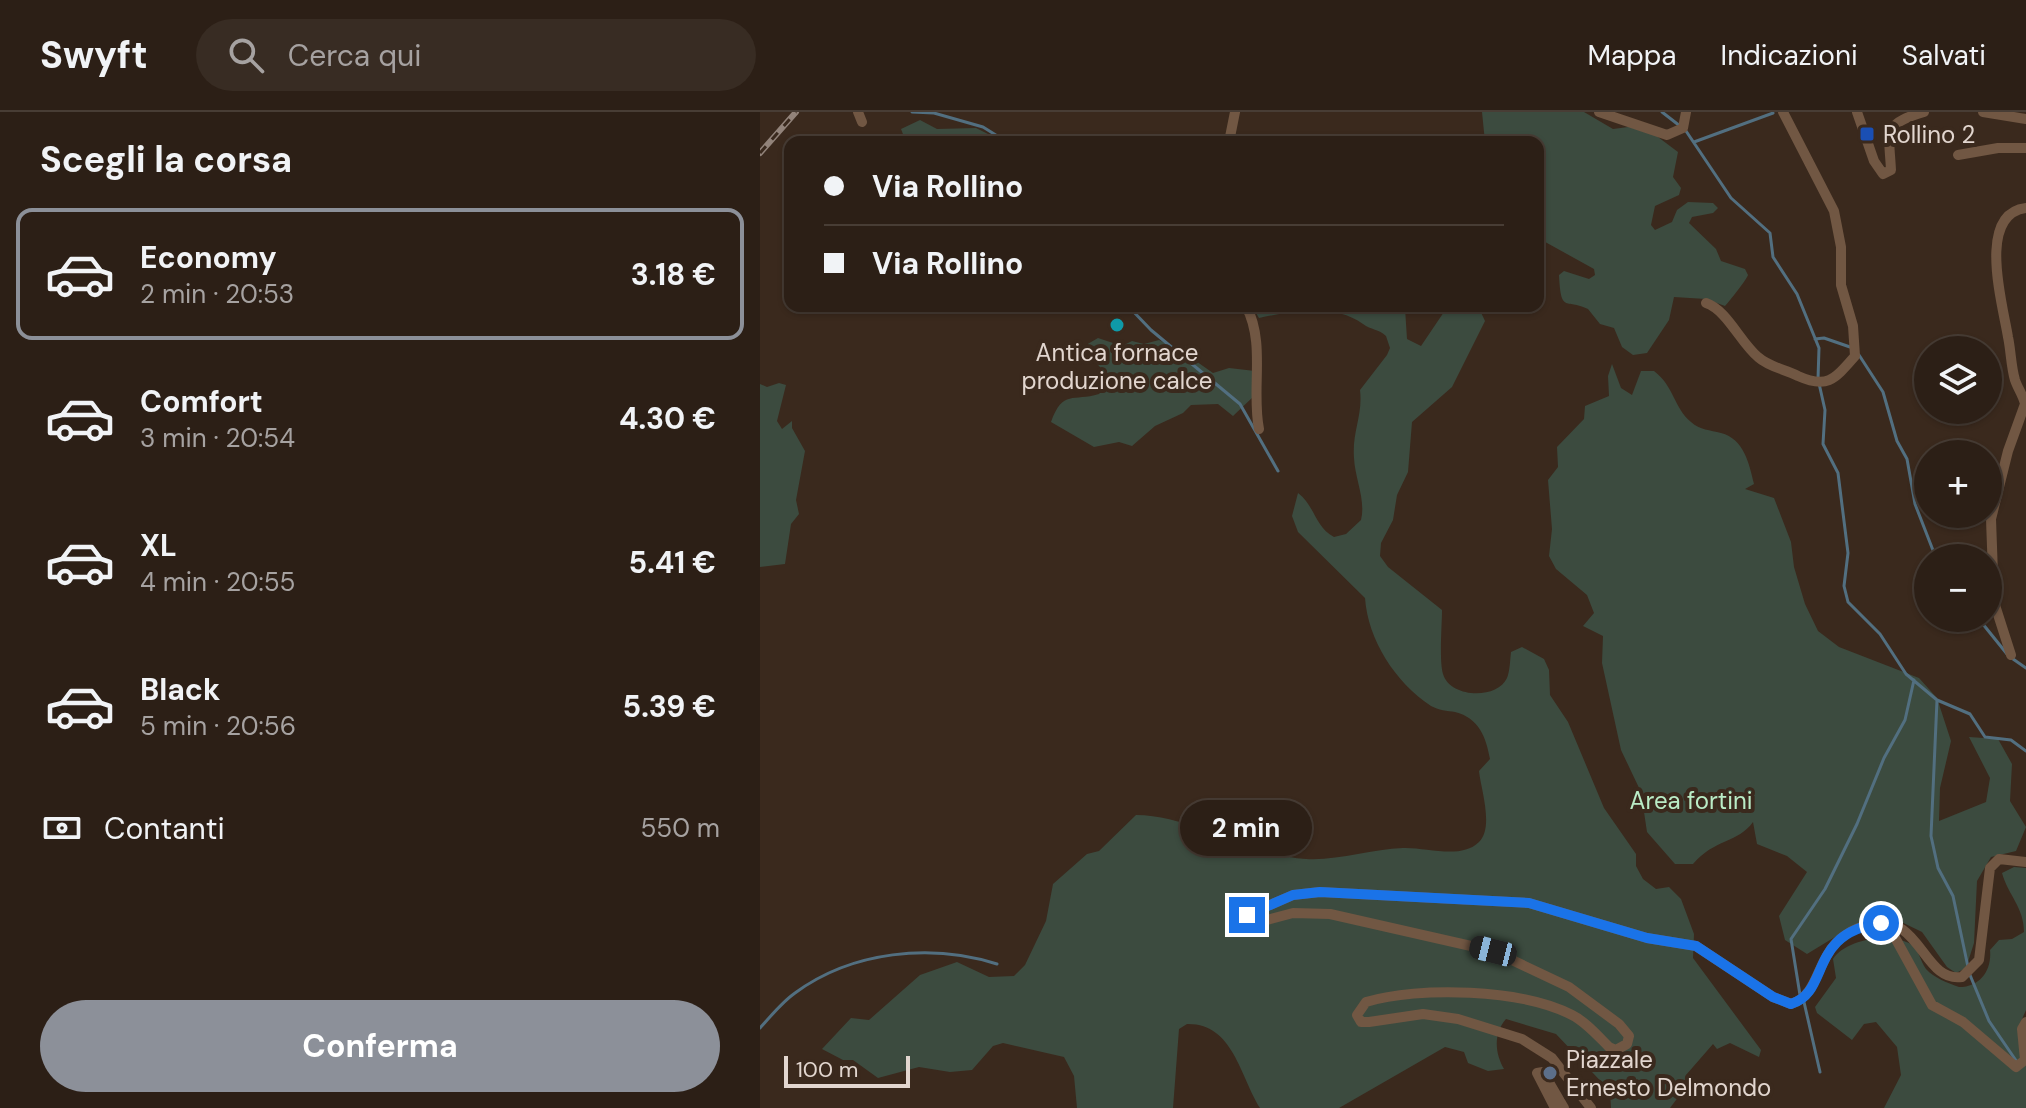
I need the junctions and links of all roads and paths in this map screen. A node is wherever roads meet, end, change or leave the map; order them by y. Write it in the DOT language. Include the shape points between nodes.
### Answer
graph roads {
  1 [pos="1235,112"];
  2 [pos="1599,112"];
  3 [pos="1686,112"];
  4 [pos="1783,112"];
  5 [pos="1857,112"];
  6 [pos="1924,112"];
  7 [pos="1983,112"];
  8 [pos="2026,119"];
  9 [pos="1230,136"];
  10 [pos="2026,148"];
  11 [pos="1958,155"];
  12 [pos="2026,208"];
  13 [pos="1706,303"];
  14 [pos="1247,312"];
  15 [pos="1259,429"];
  16 [pos="2011,655"];
  17 [pos="2026,862"];
  18 [pos="1887,923"];
  19 [pos="2026,1022"];
  20 [pos="1555,1108"];
  21 [pos="1564,1108"];
  22 [pos="1591,1108"];
  1 -- 9 [label="street"];
  2 -- 3 [label="street" via="1671,135 1683,128"];
  4 -- 13 [label="street" via="1834,211 1855,356 1827,381 1811,383 1765,363 1736,336 1722,312"];
  5 -- 6 [label="street" via="1883,174 1891,170 1887,143 1893,126"];
  7 -- 8 [label="street"];
  10 -- 11 [label="street"];
  12 -- 16 [label="street" via="2005,219 1996,239 2015,380 2025,404 1991,519 1994,602"];
  14 -- 15 [label="street" via="1257,352"];
  17 -- 18 [label="street" via="1999,859 1990,868 1979,960 1962,977 1946,975 1911,936"];
  18 -- 19 [label="street" via="1932,1005 1963,1022 2016,1067 2025,1060"];
  18 -- 22 [label="street" via="1862,927 1834,942 1805,996 1791,1004 1696,946 1647,938 1529,903 1320,892 1293,895 1247,915 1248,925 1293,913 1381,923 1493,951 1569,987 1619,1024 1629,1036 1627,1044 1616,1050 1576,1017 1514,998 1394,995 1366,1002 1357,1015 1361,1022 1423,1014 1458,1019 1522,1039 1552,1058"];
  20 -- 21 [label="street" via="1537,1073 1549,1079"];
}
